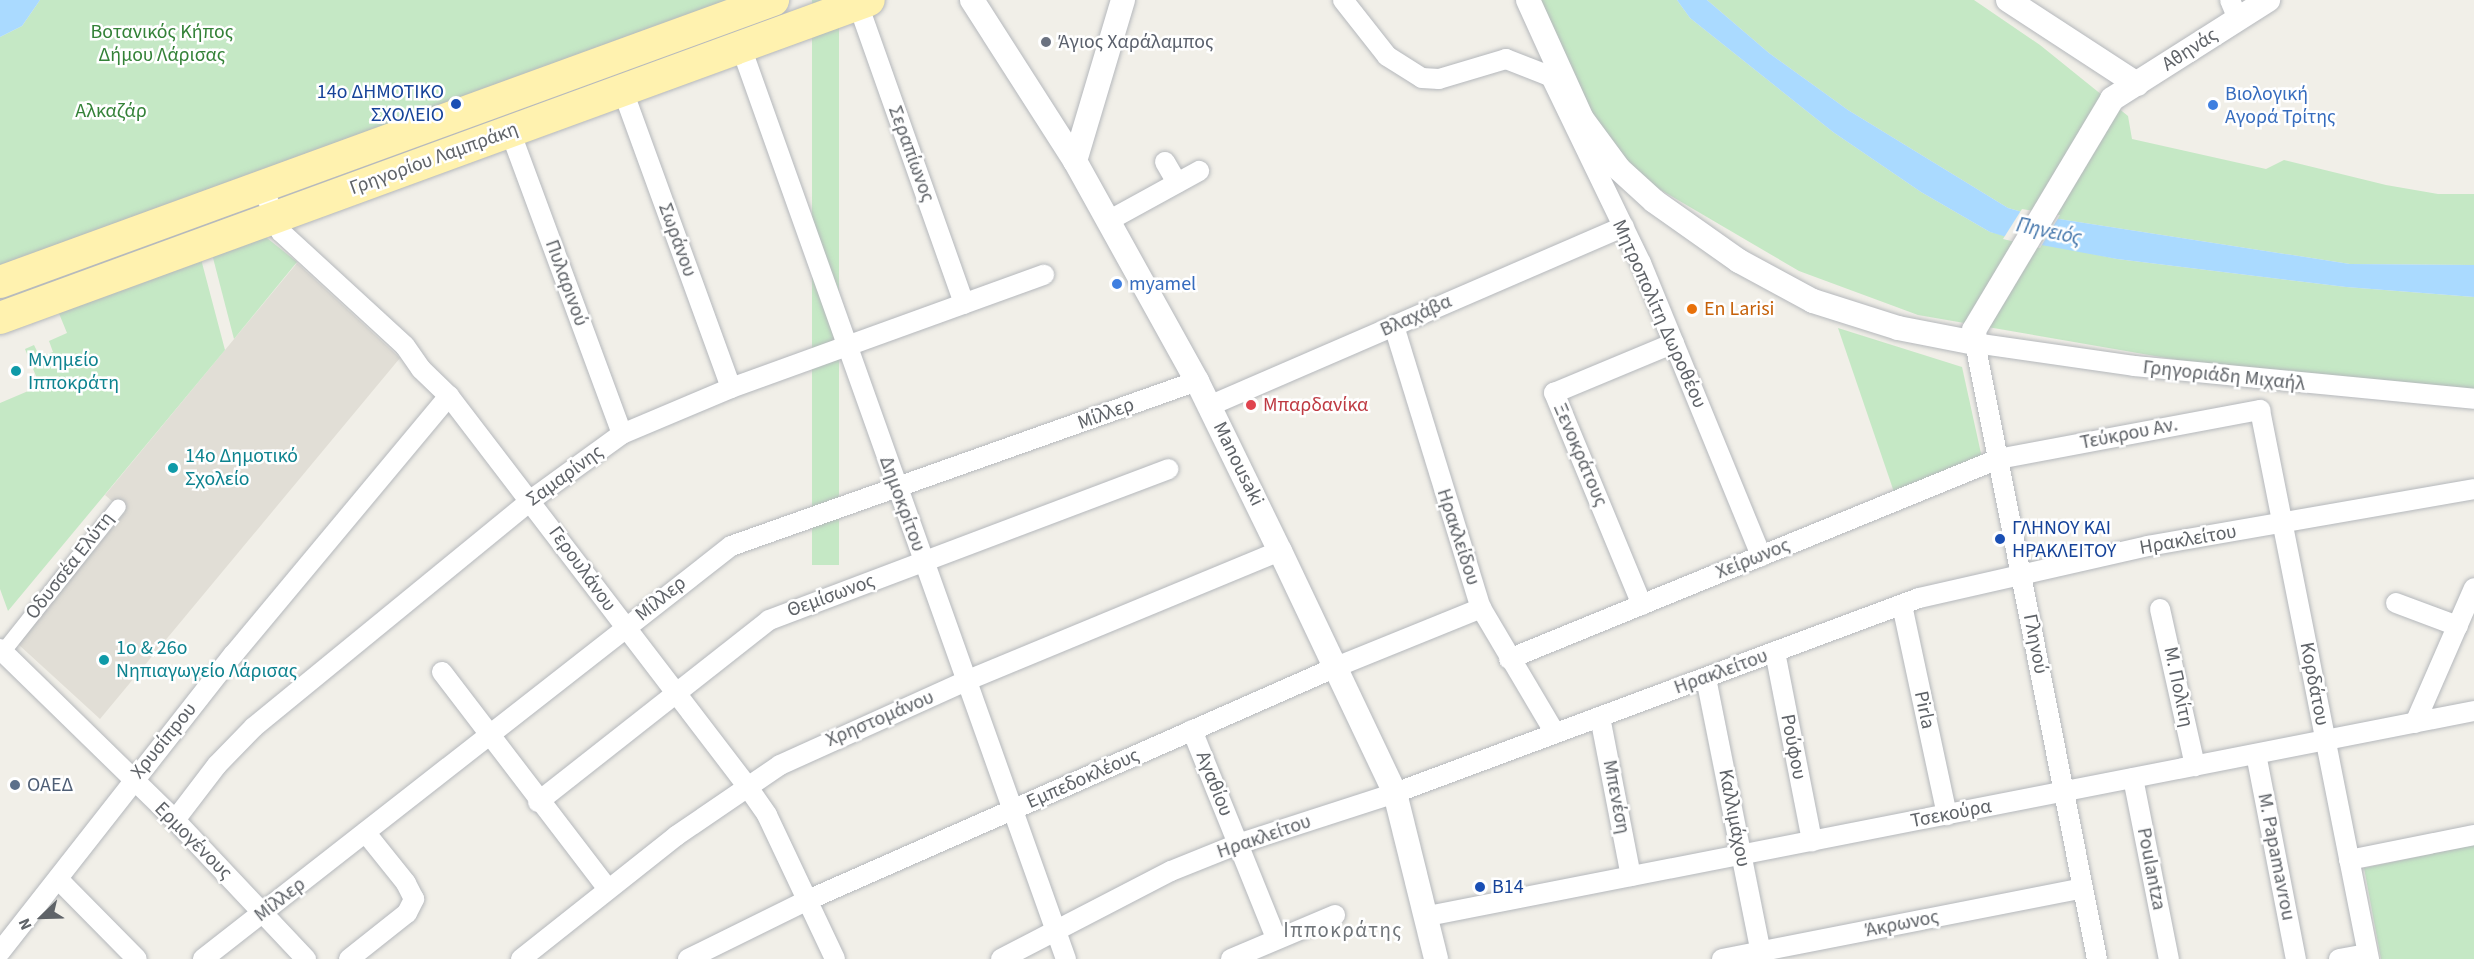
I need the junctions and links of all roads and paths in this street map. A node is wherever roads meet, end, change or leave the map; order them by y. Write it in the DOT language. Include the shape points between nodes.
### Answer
graph roads {
  1 [pos="773,0"];
  2 [pos="972,0"];
  3 [pos="1123,0"];
  4 [pos="1343,0"];
  5 [pos="1528,0"];
  6 [pos="2008,0"];
  7 [pos="2268,0"];
  8 [pos="864,2"];
  9 [pos="2234,9"];
  10 [pos="741,47"];
  11 [pos="1556,78"];
  12 [pos="2137,84"];
  13 [pos="623,91"];
  14 [pos="510,132"];
  15 [pos="1075,161"];
  16 [pos="1165,162"];
  17 [pos="1199,171"];
  18 [pos="1177,183"];
  19 [pos="262,186"];
  20 [pos="274,218"];
  21 [pos="1108,221"];
  22 [pos="1624,226"];
  23 [pos="1044,274"];
  24 [pos="0,282"];
  25 [pos="964,304"];
  26 [pos="0,318"];
  27 [pos="1394,326"];
  28 [pos="1975,336"];
  29 [pos="1674,343"];
  30 [pos="847,347"];
  31 [pos="1197,381"];
  32 [pos="731,388"];
  33 [pos="449,396"];
  34 [pos="2474,399"];
  35 [pos="1209,406"];
  36 [pos="2260,410"];
  37 [pos="622,434"];
  38 [pos="1998,459"];
  39 [pos="1168,469"];
  40 [pos="896,489"];
  41 [pos="2474,489"];
  42 [pos="531,500"];
  43 [pos="118,506"];
  44 [pos="2283,523"];
  45 [pos="1280,551"];
  46 [pos="1761,556"];
  47 [pos="923,562"];
  48 [pos="2021,576"];
  49 [pos="2472,597"];
  50 [pos="2396,603"];
  51 [pos="1642,605"];
  52 [pos="1902,605"];
  53 [pos="1481,608"];
  54 [pos="2160,609"];
  55 [pos="2458,626"];
  56 [pos="626,628"];
  57 [pos="1,652"];
  58 [pos="1774,652"];
  59 [pos="1509,659"];
  60 [pos="1336,667"];
  61 [pos="442,672"];
  62 [pos="1706,678"];
  63 [pos="966,681"];
  64 [pos="676,693"];
  65 [pos="2474,711"];
  66 [pos="1600,717"];
  67 [pos="2415,723"];
  68 [pos="1192,730"];
  69 [pos="1555,733"];
  70 [pos="488,736"];
  71 [pos="2325,741"];
  72 [pos="2256,754"];
  73 [pos="2195,766"];
  74 [pos="2133,778"];
  75 [pos="132,781"];
  76 [pos="747,786"];
  77 [pos="2064,792"];
  78 [pos="1395,793"];
  79 [pos="538,802"];
  80 [pos="1014,810"];
  81 [pos="1947,815"];
  82 [pos="175,820"];
  83 [pos="365,832"];
  84 [pos="2474,836"];
  85 [pos="1812,841"];
  86 [pos="1238,844"];
  87 [pos="1741,855"];
  88 [pos="2349,860"];
  89 [pos="1631,876"];
  90 [pos="58,879"];
  91 [pos="2083,888"];
  92 [pos="608,889"];
  93 [pos="808,900"];
  94 [pos="263,914"];
  95 [pos="1335,915"];
  96 [pos="1428,916"];
  97 [pos="1055,929"];
  98 [pos="1276,938"];
  99 [pos="0,952"];
  100 [pos="1761,955"];
  101 [pos="699,956"];
  102 [pos="2368,956"];
  103 [pos="136,959"];
  104 [pos="203,959"];
  105 [pos="306,959"];
  106 [pos="349,959"];
  107 [pos="521,959"];
  108 [pos="835,959"];
  109 [pos="1001,959"];
  110 [pos="1066,959"];
  111 [pos="1231,959"];
  112 [pos="1436,959"];
  113 [pos="1722,959"];
  114 [pos="2097,959"];
  115 [pos="2169,959"];
  116 [pos="2296,959"];
  117 [pos="2339,959"];
  1 -- 19 [label="main road, Γρηγορίου Λαμπράκη"];
  2 -- 15 [label="street, Manousaki"];
  3 -- 15 [label="street"];
  4 -- 11 [label="street" via="1388,56 1422,78 1438,78 1506,59"];
  5 -- 11 [label="street, Μητροπολίτη Δωροθέου"];
  6 -- 12 [label="street"];
  7 -- 9 [label="street, Αθηνάς"];
  8 -- 10 [label="main road, Γρηγορίου Λαμπράκη"];
  8 -- 25 [label="street, Σεραπίωνος"];
  9 -- 12 [label="street, Αθηνάς"];
  10 -- 13 [label="main road, Γρηγορίου Λαμπράκη"];
  10 -- 30 [label="street, Δημοκρίτου"];
  11 -- 22 [label="street, Μητροπολίτη Δωροθέου"];
  11 -- 28 [label="street, Μητροπολίτη Δωροθέου" via="1592,134 1628,179 1739,261 1789,290 1829,307 1898,328"];
  12 -- 28 [label="street, Αθηνάς" via="2112,99"];
  13 -- 14 [label="main road, Γρηγορίου Λαμπράκη"];
  13 -- 32 [label="street, Σωράνου"];
  14 -- 20 [label="main road, Γρηγορίου Λαμπράκη"];
  14 -- 37 [label="street, Πυλαρινού"];
  15 -- 21 [label="street, Manousaki"];
  16 -- 18 [label="street"];
  17 -- 18 [label="street"];
  18 -- 21 [label="street"];
  19 -- 20 [label="street, Γερουλάνου"];
  19 -- 24 [label="main road, Γρηγορίου Λαμπράκη"];
  20 -- 26 [label="main road, Γρηγορίου Λαμπράκη"];
  20 -- 33 [label="street, Γερουλάνου" via="291,243 405,346 421,369"];
  21 -- 31 [label="street, Manousaki"];
  22 -- 27 [label="street, Βλαχάβα"];
  22 -- 29 [label="street, Μητροπολίτη Δωροθέου"];
  23 -- 25 [label="street, Σαμαρίνης"];
  25 -- 30 [label="street, Σαμαρίνης"];
  27 -- 35 [label="street, Βλαχάβα"];
  27 -- 53 [label="street, Ηρακλείδου"];
  28 -- 34 [label="street, Γρηγοριάδη Μιχαήλ" via="2134,366"];
  28 -- 38 [label="street, Γληνού"];
  29 -- 46 [label="street, Μητροπολίτη Δωροθέου"];
  29 -- 51 [label="street, Ξενοκράτους" via="1554,393"];
  30 -- 32 [label="street, Σαμαρίνης"];
  30 -- 40 [label="street, Δημοκρίτου"];
  31 -- 35 [label="street, Manousaki"];
  31 -- 40 [label="street, Μίλλερ"];
  32 -- 37 [label="street, Σαμαρίνης"];
  33 -- 42 [label="street, Γερουλάνου"];
  33 -- 75 [label="street, Χρυσίπpου"];
  35 -- 45 [label="street, Manousaki"];
  36 -- 38 [label="street, Τεύκρου Αν."];
  36 -- 44 [label="street, Κορδάτου"];
  37 -- 42 [label="street, Σαμαρίνης"];
  38 -- 46 [label="street, Χείρωνος"];
  38 -- 48 [label="street, Γληνού"];
  39 -- 47 [label="street, Θεμίσωνος"];
  40 -- 47 [label="street, Δημοκρίτου"];
  40 -- 56 [label="street, Μίλλερ" via="738,542"];
  41 -- 44 [label="street, Ηρακλείτου"];
  42 -- 56 [label="street, Γερουλάνου"];
  42 -- 82 [label="street, Σαμαρίνης" via="244,735"];
  43 -- 57 [label="street, Οδυσσέα Ελύτη"];
  44 -- 48 [label="street, Ηρακλείτου" via="2148,546"];
  44 -- 71 [label="street, Κορδάτου"];
  45 -- 60 [label="street, Manousaki"];
  45 -- 63 [label="street, Χρηστομάνου"];
  46 -- 51 [label="street, Χείρωνος"];
  47 -- 63 [label="street, Δημοκρίτου"];
  47 -- 64 [label="street, Θεμίσωνος" via="769,620"];
  48 -- 52 [label="street, Ηρακλείτου"];
  48 -- 77 [label="street, Γληνού"];
  49 -- 55 [label="street"];
  50 -- 55 [label="street"];
  51 -- 59 [label="street, Χείρωνος"];
  52 -- 58 [label="street, Ηρακλείτου"];
  52 -- 81 [label="street, Pirla"];
  53 -- 59 [label="street, Ηρακλείδου"];
  53 -- 60 [label="street, Εμπεδοκλέους"];
  54 -- 73 [label="street, Μ. Πολίτη"];
  55 -- 67 [label="street"];
  56 -- 64 [label="street, Γερουλάνου"];
  56 -- 70 [label="street, Μίλλερ"];
  57 -- 75 [label="street, Ερμογένους"];
  58 -- 62 [label="street, Ηρακλείτου"];
  58 -- 85 [label="street, Ρούφου"];
  59 -- 69 [label="street, Ηρακλείδου"];
  60 -- 68 [label="street, Εμπεδοκλέους"];
  60 -- 78 [label="street, Manousaki"];
  61 -- 70 [label="street"];
  62 -- 66 [label="street, Ηρακλείτου"];
  62 -- 87 [label="street, Καλλιμάχου"];
  63 -- 76 [label="street, Χρηστομάνου" via="820,744"];
  63 -- 80 [label="street, Δημοκρίτου"];
  64 -- 76 [label="street, Γερουλάνου"];
  64 -- 79 [label="street, Θεμίσωνος"];
  65 -- 67 [label="street, Τσεκούρα"];
  66 -- 69 [label="street, Ηρακλείτου"];
  66 -- 89 [label="street, Μπενέση"];
  67 -- 71 [label="street, Τσεκούρα"];
  68 -- 80 [label="street, Εμπεδοκλέους"];
  68 -- 86 [label="street, Αγαθίου"];
  69 -- 78 [label="street, Ηρακλείτου"];
  70 -- 79 [label="street"];
  70 -- 83 [label="street, Μίλλερ"];
  71 -- 72 [label="street, Τσεκούρα"];
  71 -- 88 [label="street, Κορδάτου"];
  72 -- 73 [label="street, Τσεκούρα"];
  72 -- 116 [label="street, M. Papamavrou"];
  73 -- 74 [label="street, Τσεκούρα"];
  74 -- 77 [label="street, Τσεκούρα"];
  74 -- 115 [label="street, Poulantza"];
  75 -- 82 [label="street, Ερμογένους"];
  75 -- 90 [label="street, Χρυσίπpου"];
  76 -- 92 [label="street, Χρηστομάνου"];
  76 -- 93 [label="street, Γερουλάνου" via="767,815"];
  77 -- 81 [label="street, Τσεκούρα"];
  77 -- 91 [label="street, Γληνού"];
  78 -- 86 [label="street, Ηρακλείτου"];
  78 -- 96 [label="street, Manousaki"];
  79 -- 92 [label="street"];
  80 -- 93 [label="street, Εμπεδοκλέους"];
  80 -- 97 [label="street, Δημοκρίτου"];
  81 -- 85 [label="street, Τσεκούρα"];
  82 -- 94 [label="street, Ερμογένους"];
  83 -- 94 [label="street, Μίλλερ"];
  83 -- 106 [label="street" via="414,899 407,913"];
  84 -- 88 [label="street"];
  85 -- 87 [label="street, Τσεκούρα"];
  86 -- 97 [label="street, Ηρακλείτου" via="1171,871"];
  86 -- 98 [label="street, Αγαθίου"];
  87 -- 89 [label="street, Τσεκούρα"];
  87 -- 100 [label="street, Καλλιμάχου"];
  88 -- 102 [label="street, Κορδάτου"];
  89 -- 96 [label="street, Τσεκούρα"];
  90 -- 99 [label="street, Χρυσίπpου"];
  90 -- 103 [label="street"];
  91 -- 100 [label="street, Άκρωνος"];
  91 -- 114 [label="street, Γληνού"];
  92 -- 107 [label="street, Χρηστομάνου"];
  93 -- 101 [label="street, Εμπεδοκλέους"];
  93 -- 108 [label="street, Γερουλάνου"];
  94 -- 104 [label="street, Μίλλερ"];
  94 -- 105 [label="street, Ερμογένους"];
  95 -- 98 [label="street"];
  96 -- 112 [label="street, Manousaki"];
  97 -- 109 [label="street, Ηρακλείτου"];
  97 -- 110 [label="street, Δημοκρίτου"];
  98 -- 111 [label="street"];
  100 -- 113 [label="street, Άκρωνος"];
  102 -- 117 [label="street"];
}
